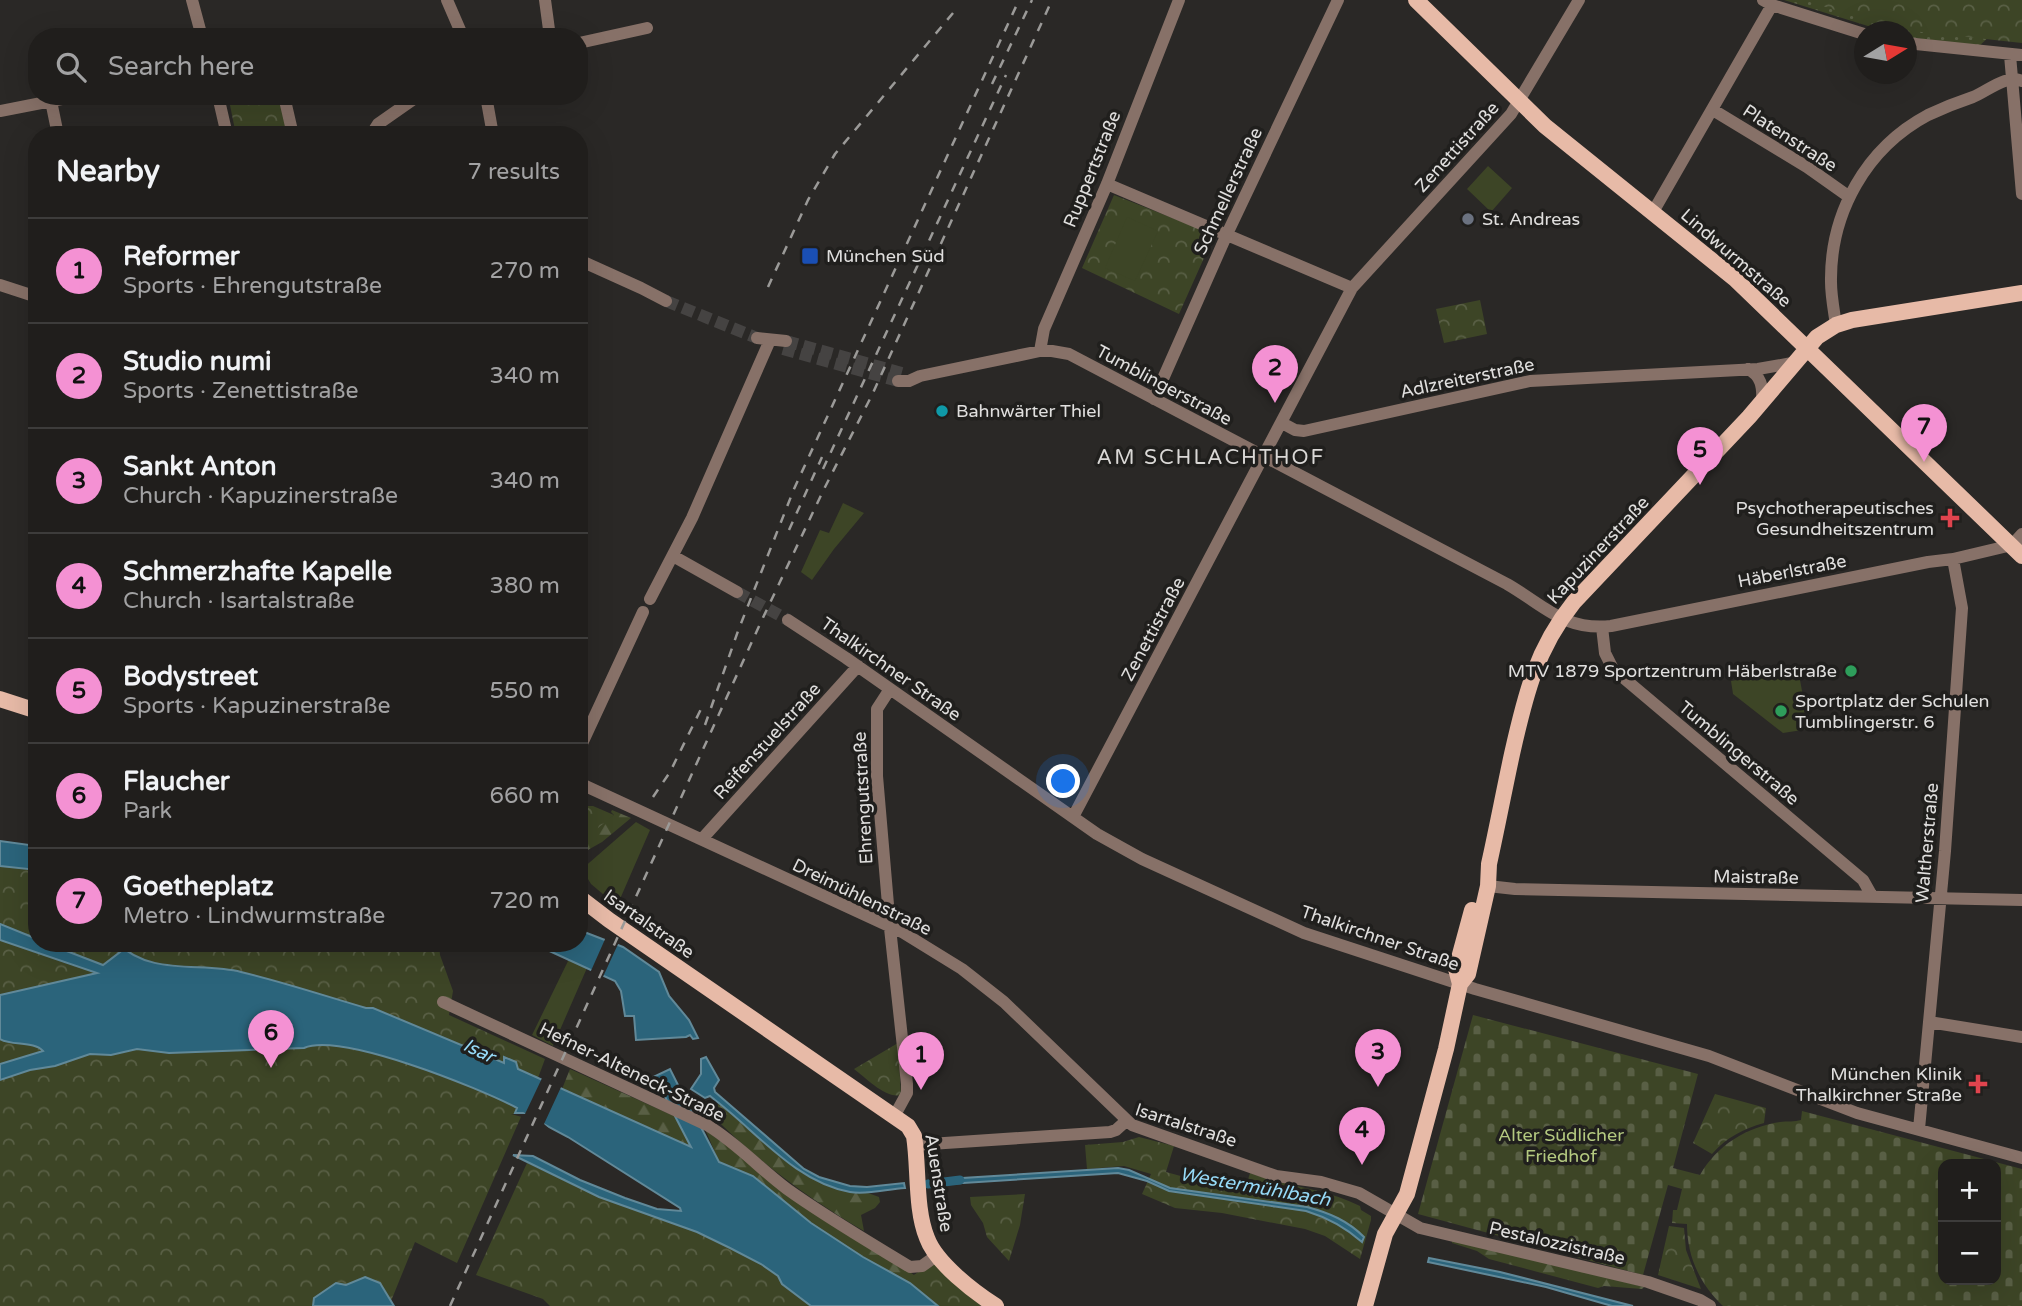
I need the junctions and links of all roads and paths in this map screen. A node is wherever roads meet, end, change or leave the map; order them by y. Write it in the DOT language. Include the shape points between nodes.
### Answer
graph roads {
  1 [pos="192,0"];
  2 [pos="447,0"];
  3 [pos="545,0"];
  4 [pos="1179,0"];
  5 [pos="1338,0"];
  6 [pos="1416,0"];
  7 [pos="1579,0"];
  8 [pos="1768,3"];
  9 [pos="200,28"];
  10 [pos="459,28"];
  11 [pos="549,28"];
  12 [pos="647,28"];
  13 [pos="1854,31"];
  14 [pos="588,41"];
  15 [pos="1917,44"];
  16 [pos="2016,55"];
  17 [pos="2017,80"];
  18 [pos="1519,102"];
  19 [pos="31,105"];
  20 [pos="52,105"];
  21 [pos="222,105"];
  22 [pos="286,105"];
  23 [pos="405,105"];
  24 [pos="487,105"];
  25 [pos="1713,110"];
  26 [pos="0,111"];
  27 [pos="56,126"];
  28 [pos="226,126"];
  29 [pos="291,126"];
  30 [pos="377,126"];
  31 [pos="491,126"];
  32 [pos="1107,184"];
  33 [pos="2022,194"];
  34 [pos="1848,196"];
  35 [pos="1653,212"];
  36 [pos="1227,234"];
  37 [pos="588,264"];
  38 [pos="0,285"];
  39 [pos="1352,288"];
  40 [pos="2022,293"];
  41 [pos="28,294"];
  42 [pos="668,298"];
  43 [pos="1836,325"];
  44 [pos="785,345"];
  45 [pos="1808,348"];
  46 [pos="1040,351"];
  47 [pos="1792,363"];
  48 [pos="1748,368"];
  49 [pos="900,377"];
  50 [pos="1154,399"];
  51 [pos="1762,401"];
  52 [pos="1282,423"];
  53 [pos="1263,457"];
  54 [pos="2019,546"];
  55 [pos="673,556"];
  56 [pos="1953,559"];
  57 [pos="737,592"];
  58 [pos="650,599"];
  59 [pos="643,612"];
  60 [pos="1560,618"];
  61 [pos="788,620"];
  62 [pos="1578,626"];
  63 [pos="1602,627"];
  64 [pos="858,666"];
  65 [pos="890,689"];
  66 [pos="0,699"];
  67 [pos="28,708"];
  68 [pos="588,731"];
  69 [pos="588,787"];
  70 [pos="1073,817"];
  71 [pos="702,839"];
  72 [pos="1489,864"];
  73 [pos="1489,886"];
  74 [pos="1872,896"];
  75 [pos="1940,900"];
  76 [pos="2022,900"];
  77 [pos="588,905"];
  78 [pos="890,928"];
  79 [pos="1460,984"];
  80 [pos="443,1002"];
  81 [pos="1929,1023"];
  82 [pos="2022,1037"];
  83 [pos="900,1119"];
  84 [pos="1126,1121"];
  85 [pos="1919,1129"];
  86 [pos="915,1145"];
  87 [pos="2022,1158"];
  88 [pos="1396,1214"];
  89 [pos="936,1256"];
  90 [pos="996,1306"];
  91 [pos="1365,1306"];
  92 [pos="1710,1306"];
  1 -- 9 [label="street"];
  2 -- 10 [label="street"];
  3 -- 11 [label="street"];
  4 -- 32 [label="street, Ruppertstraße"];
  5 -- 36 [label="street, Schmellerstraße"];
  6 -- 18 [label="main road, Lindwurmstraße"];
  7 -- 18 [label="street, Zenettistraße"];
  8 -- 13 [label="street"];
  8 -- 25 [label="street"];
  12 -- 14 [label="street"];
  15 -- 16 [label="street"];
  16 -- 17 [label="street"];
  17 -- 33 [label="street"];
  17 -- 34 [label="street" via="1927,116 1905,130 1885,146"];
  18 -- 35 [label="main road, Lindwurmstraße"];
  18 -- 39 [label="street, Zenettistraße"];
  19 -- 26 [label="street"];
  20 -- 27 [label="street"];
  21 -- 28 [label="street"];
  22 -- 29 [label="street"];
  23 -- 30 [label="street"];
  24 -- 31 [label="street"];
  25 -- 34 [label="street, Platenstraße"];
  25 -- 35 [label="street"];
  32 -- 36 [label="street"];
  32 -- 46 [label="street, Ruppertstraße" via="1045,325"];
  34 -- 43 [label="street" via="1832,252"];
  35 -- 45 [label="main road, Lindwurmstraße" via="1735,279"];
  36 -- 39 [label="street"];
  36 -- 50 [label="street, Schmellerstraße"];
  37 -- 42 [label="street"];
  38 -- 41 [label="street"];
  39 -- 52 [label="street, Zenettistraße"];
  40 -- 43 [label="main road"];
  43 -- 45 [label="main road, Kapuzinerstraße"];
  44 -- 55 [label="street" via="762,337"];
  45 -- 47 [label="main road, Kapuzinerstraße"];
  45 -- 54 [label="main road, Lindwurmstraße"];
  46 -- 49 [label="street, Tumblingerstraße"];
  46 -- 50 [label="street, Tumblingerstraße" via="1069,354"];
  47 -- 48 [label="street, Adlzreiterstraße"];
  47 -- 51 [label="main road, Kapuzinerstraße"];
  48 -- 51 [label="street" via="1761,381"];
  48 -- 52 [label="street, Adlzreiterstraße" via="1530,381 1308,430"];
  50 -- 53 [label="street, Tumblingerstraße"];
  51 -- 60 [label="main road, Kapuzinerstraße"];
  52 -- 53 [label="street, Zenettistraße"];
  53 -- 60 [label="street, Tumblingerstraße" via="1507,584"];
  53 -- 70 [label="street, Zenettistraße"];
  54 -- 56 [label="street, Häberlstraße"];
  55 -- 57 [label="street"];
  55 -- 58 [label="street"];
  56 -- 63 [label="street, Häberlstraße"];
  56 -- 75 [label="street, Waltherstraße" via="1962,608"];
  59 -- 68 [label="street"];
  60 -- 62 [label="street, Tumblingerstraße"];
  60 -- 72 [label="main road, Kapuzinerstraße" via="1525,695"];
  61 -- 64 [label="street, Thalkirchner Straße"];
  62 -- 63 [label="street, Häberlstraße"];
  63 -- 74 [label="street, Tumblingerstraße" via="1605,656 1615,671 1863,880"];
  64 -- 65 [label="street, Thalkirchner Straße"];
  64 -- 71 [label="street, Reifenstuelstraße"];
  65 -- 70 [label="street, Thalkirchner Straße"];
  65 -- 78 [label="street, Ehrengutstraße" via="877,706 876,725"];
  66 -- 67 [label="main road"];
  69 -- 71 [label="street, Dreimühlenstraße"];
  70 -- 79 [label="street, Thalkirchner Straße" via="1142,859 1304,933"];
  71 -- 78 [label="street, Dreimühlenstraße"];
  72 -- 73 [label="main road, Kapuzinerstraße"];
  72 -- 79 [label="main road, Kapuzinerstraße" via="1479,884 1456,969"];
  73 -- 74 [label="street, Maistraße"];
  73 -- 79 [label="main road, Kapuzinerstraße" via="1468,974"];
  74 -- 75 [label="street, Maistraße"];
  75 -- 76 [label="street, Maistraße"];
  75 -- 81 [label="street, Waltherstraße"];
  77 -- 83 [label="main road, Isartalstraße"];
  78 -- 83 [label="street, Ehrengutstraße" via="907,1084"];
  78 -- 84 [label="street, Dreimühlenstraße" via="962,969 1003,1002"];
  79 -- 85 [label="street, Thalkirchner Straße" via="1738,1066 1857,1113"];
  79 -- 88 [label="main road, Kapuzinerstraße" via="1447,1049 1406,1196"];
  80 -- 89 [label="street, Hefner-Alteneck-Straße" via="701,1122 733,1141 823,1214 910,1267 922,1266"];
  81 -- 82 [label="street"];
  81 -- 85 [label="street, Waltherstraße"];
  83 -- 86 [label="main road, Auenstraße" via="912,1132"];
  84 -- 86 [label="street, Isartalstraße" via="1110,1132"];
  84 -- 88 [label="street, Isartalstraße" via="1276,1176 1353,1191"];
  85 -- 87 [label="street, Thalkirchner Straße"];
  86 -- 89 [label="main road, Auenstraße" via="925,1236"];
  88 -- 91 [label="main road, Kapuzinerstraße" via="1385,1234"];
  88 -- 92 [label="street, Pestalozzistraße" via="1420,1228 1648,1282"];
  89 -- 90 [label="main road, Auenstraße"];
}
